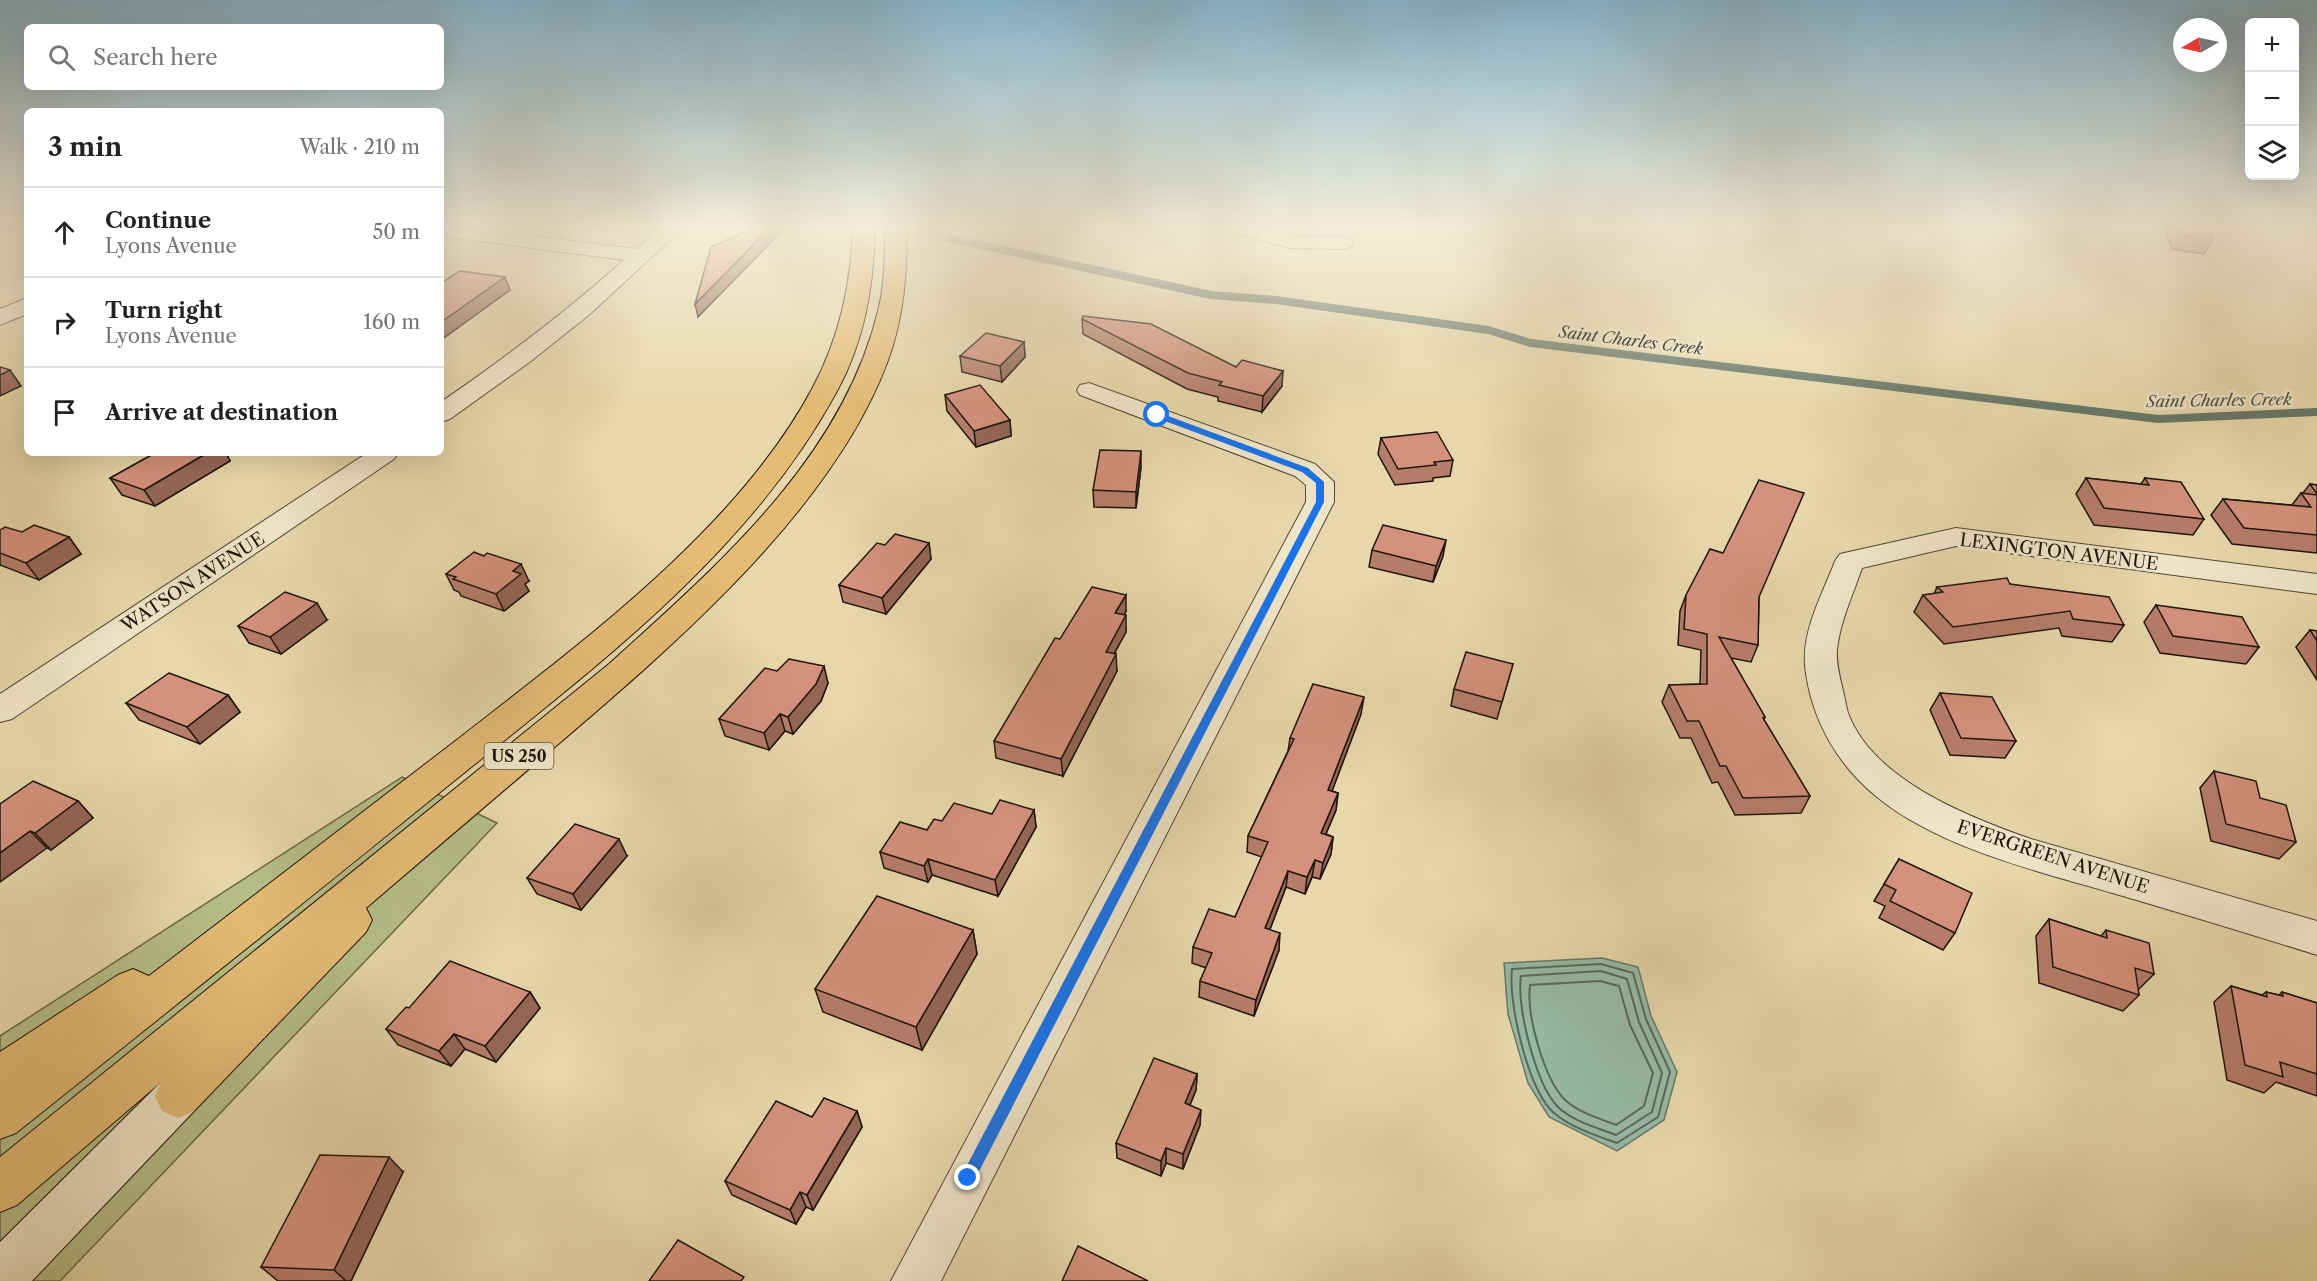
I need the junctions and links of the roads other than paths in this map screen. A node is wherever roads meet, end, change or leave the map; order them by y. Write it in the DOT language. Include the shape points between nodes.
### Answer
graph roads {
  1 [pos="609,285"];
  2 [pos="862,285"];
  3 [pos="894,285"];
  4 [pos="24,306"];
  5 [pos="0,318"];
  6 [pos="1089,390"];
  7 [pos="444,412"];
  8 [pos="381,456"];
  9 [pos="2317,584"];
  10 [pos="1822,640"];
  11 [pos="0,710"];
  12 [pos="485,785"];
  13 [pos="350,844"];
  14 [pos="2317,938"];
  15 [pos="0,1077"];
  16 [pos="178,1096"];
  17 [pos="0,1117"];
  18 [pos="0,1188"];
  19 [pos="0,1278"];
  20 [pos="915,1281"];
  1 -- 7 [label="street" via="523,356"];
  2 -- 13 [label="highway, US 250" via="853,326 837,366 800,430 746,503 654,596 557,680"];
  3 -- 12 [label="highway, US 250" via="878,354 852,408 807,478 759,538 698,602 621,672"];
  4 -- 5 [label="street"];
  6 -- 20 [label="street" via="1305,470 1320,482 1320,502"];
  8 -- 11 [label="street, WATSON AVENUE"];
  9 -- 10 [label="street, LEXINGTON AVENUE" via="1956,537 1851,561"];
  10 -- 14 [label="street, EVERGREEN AVENUE" via="1821,665 1829,711 1843,740 1892,790 1931,815 2057,861"];
  12 -- 16 [label="highway"];
  12 -- 18 [label="highway, US 250"];
  13 -- 15 [label="highway"];
  13 -- 17 [label="highway, US 250"];
  16 -- 19 [label="street"];
}
